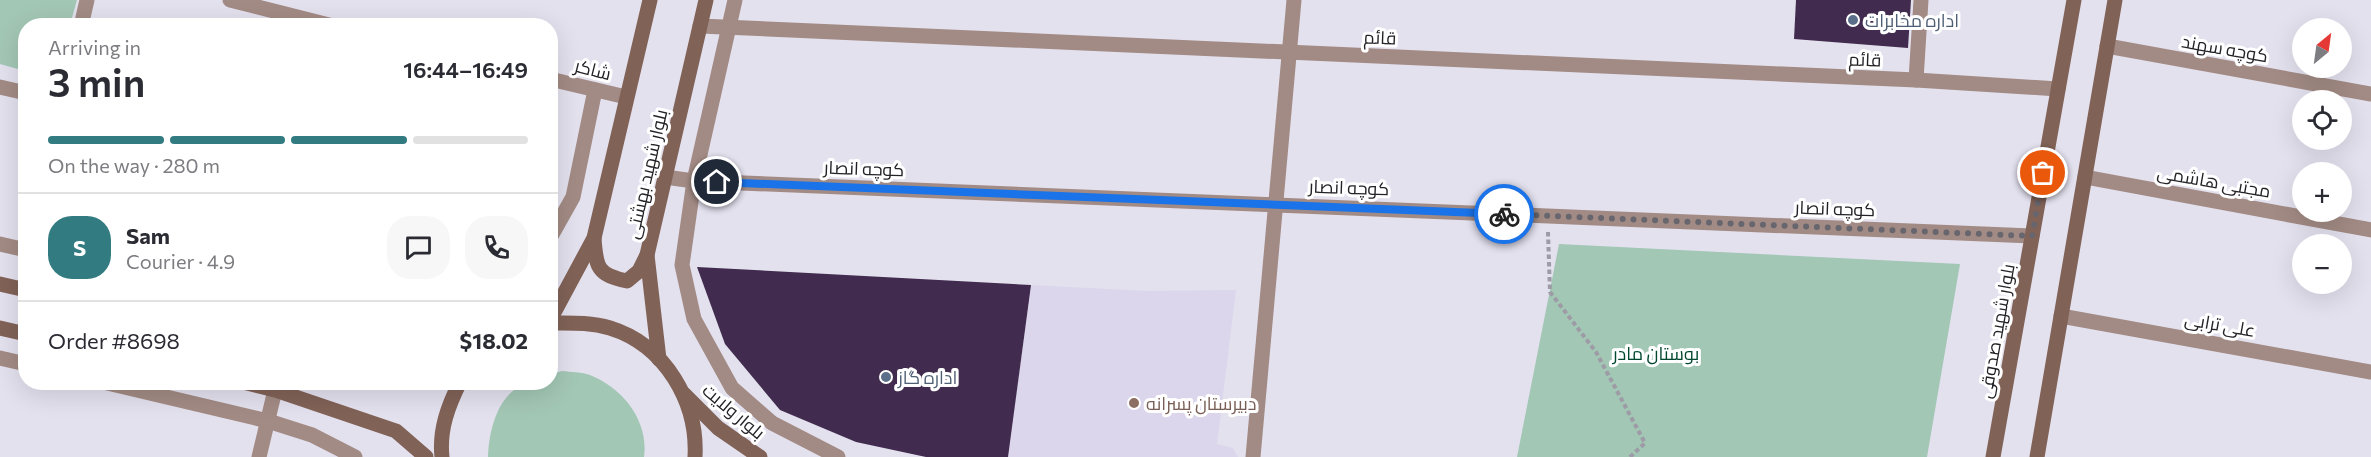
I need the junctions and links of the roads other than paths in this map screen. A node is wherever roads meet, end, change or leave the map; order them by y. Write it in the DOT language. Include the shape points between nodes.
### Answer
graph roads {
  1 [pos="87,0"];
  2 [pos="650,0"];
  3 [pos="706,0"];
  4 [pos="735,0"];
  5 [pos="1294,0"];
  6 [pos="1921,0"];
  7 [pos="2074,0"];
  8 [pos="2115,0"];
  9 [pos="234,1"];
  10 [pos="83,18"];
  11 [pos="301,18"];
  12 [pos="700,26"];
  13 [pos="728,29"];
  14 [pos="2107,46"];
  15 [pos="1290,53"];
  16 [pos="1916,80"];
  17 [pos="558,81"];
  18 [pos="0,87"];
  19 [pos="2058,89"];
  20 [pos="595,90"];
  21 [pos="18,91"];
  22 [pos="2371,94"];
  23 [pos="626,98"];
  24 [pos="665,177"];
  25 [pos="2085,177"];
  26 [pos="694,181"];
  27 [pos="1276,204"];
  28 [pos="558,224"];
  29 [pos="2371,230"];
  30 [pos="2032,236"];
  31 [pos="594,238"];
  32 [pos="0,244"];
  33 [pos="18,248"];
  34 [pos="647,255"];
  35 [pos="0,284"];
  36 [pos="18,288"];
  37 [pos="558,306"];
  38 [pos="2061,316"];
  39 [pos="558,321"];
  40 [pos="0,328"];
  41 [pos="18,332"];
  42 [pos="0,358"];
  43 [pos="659,359"];
  44 [pos="18,362"];
  45 [pos="2371,372"];
  46 [pos="136,390"];
  47 [pos="275,390"];
  48 [pos="456,390"];
  49 [pos="684,393"];
  50 [pos="268,421"];
  51 [pos="259,457"];
  52 [pos="355,457"];
  53 [pos="426,457"];
  54 [pos="442,457"];
  55 [pos="695,457"];
  56 [pos="760,457"];
  57 [pos="838,457"];
  58 [pos="1253,457"];
  59 [pos="1993,457"];
  60 [pos="2037,457"];
  1 -- 10 [label="street"];
  2 -- 23 [label="main road, بلوار شهید بهشتی"];
  3 -- 12 [label="main road, بلوار شهید بهشتی"];
  4 -- 13 [label="street"];
  5 -- 15 [label="street"];
  6 -- 16 [label="street"];
  7 -- 19 [label="main road, بلوار شهید صدوقی"];
  8 -- 14 [label="main road"];
  9 -- 11 [label="street"];
  12 -- 13 [label="street, قائم"];
  12 -- 24 [label="main road, بلوار شهید بهشتی"];
  13 -- 15 [label="street, قائم"];
  13 -- 26 [label="street"];
  14 -- 22 [label="street, کوچه سهند"];
  14 -- 25 [label="main road"];
  15 -- 16 [label="street, قائم"];
  15 -- 27 [label="street"];
  16 -- 19 [label="street, قائم"];
  17 -- 20 [label="street, شاکر"];
  18 -- 21 [label="street"];
  19 -- 30 [label="main road, بلوار شهید صدوقی"];
  20 -- 23 [label="street, شاکر"];
  20 -- 28 [label="street" via="573,197"];
  23 -- 31 [label="main road, بلوار شهید بهشتی"];
  24 -- 26 [label="street, کوچه انصار"];
  24 -- 34 [label="main road, بلوار شهید بهشتی"];
  25 -- 29 [label="street, مجتبی هاشمی"];
  25 -- 38 [label="main road"];
  26 -- 27 [label="street, کوچه انصار"];
  26 -- 57 [label="street" via="682,264 694,320 732,388 772,423"];
  27 -- 30 [label="street, کوچه انصار"];
  27 -- 58 [label="street"];
  30 -- 59 [label="main road, بلوار شهید صدوقی"];
  31 -- 34 [label="main road" via="596,262 609,277 627,281 639,271"];
  31 -- 37 [label="main road, بلوار شهید بهشتی"];
  32 -- 33 [label="street"];
  34 -- 43 [label="main road, بلوار شهید بهشتی"];
  35 -- 36 [label="main road"];
  38 -- 45 [label="street, علی ترابی"];
  38 -- 60 [label="main road"];
  39 -- 43 [label="main road" via="584,322 611,329 637,341"];
  40 -- 41 [label="main road"];
  42 -- 44 [label="street"];
  43 -- 49 [label="main road"];
  46 -- 50 [label="street"];
  47 -- 50 [label="street"];
  47 -- 53 [label="main road" via="396,431"];
  48 -- 54 [label="main road" via="444,423"];
  49 -- 55 [label="main road" via="696,436"];
  49 -- 56 [label="main road, بلوار ولایت" via="718,428"];
  50 -- 51 [label="street"];
  50 -- 52 [label="street" via="312,435"];
}
